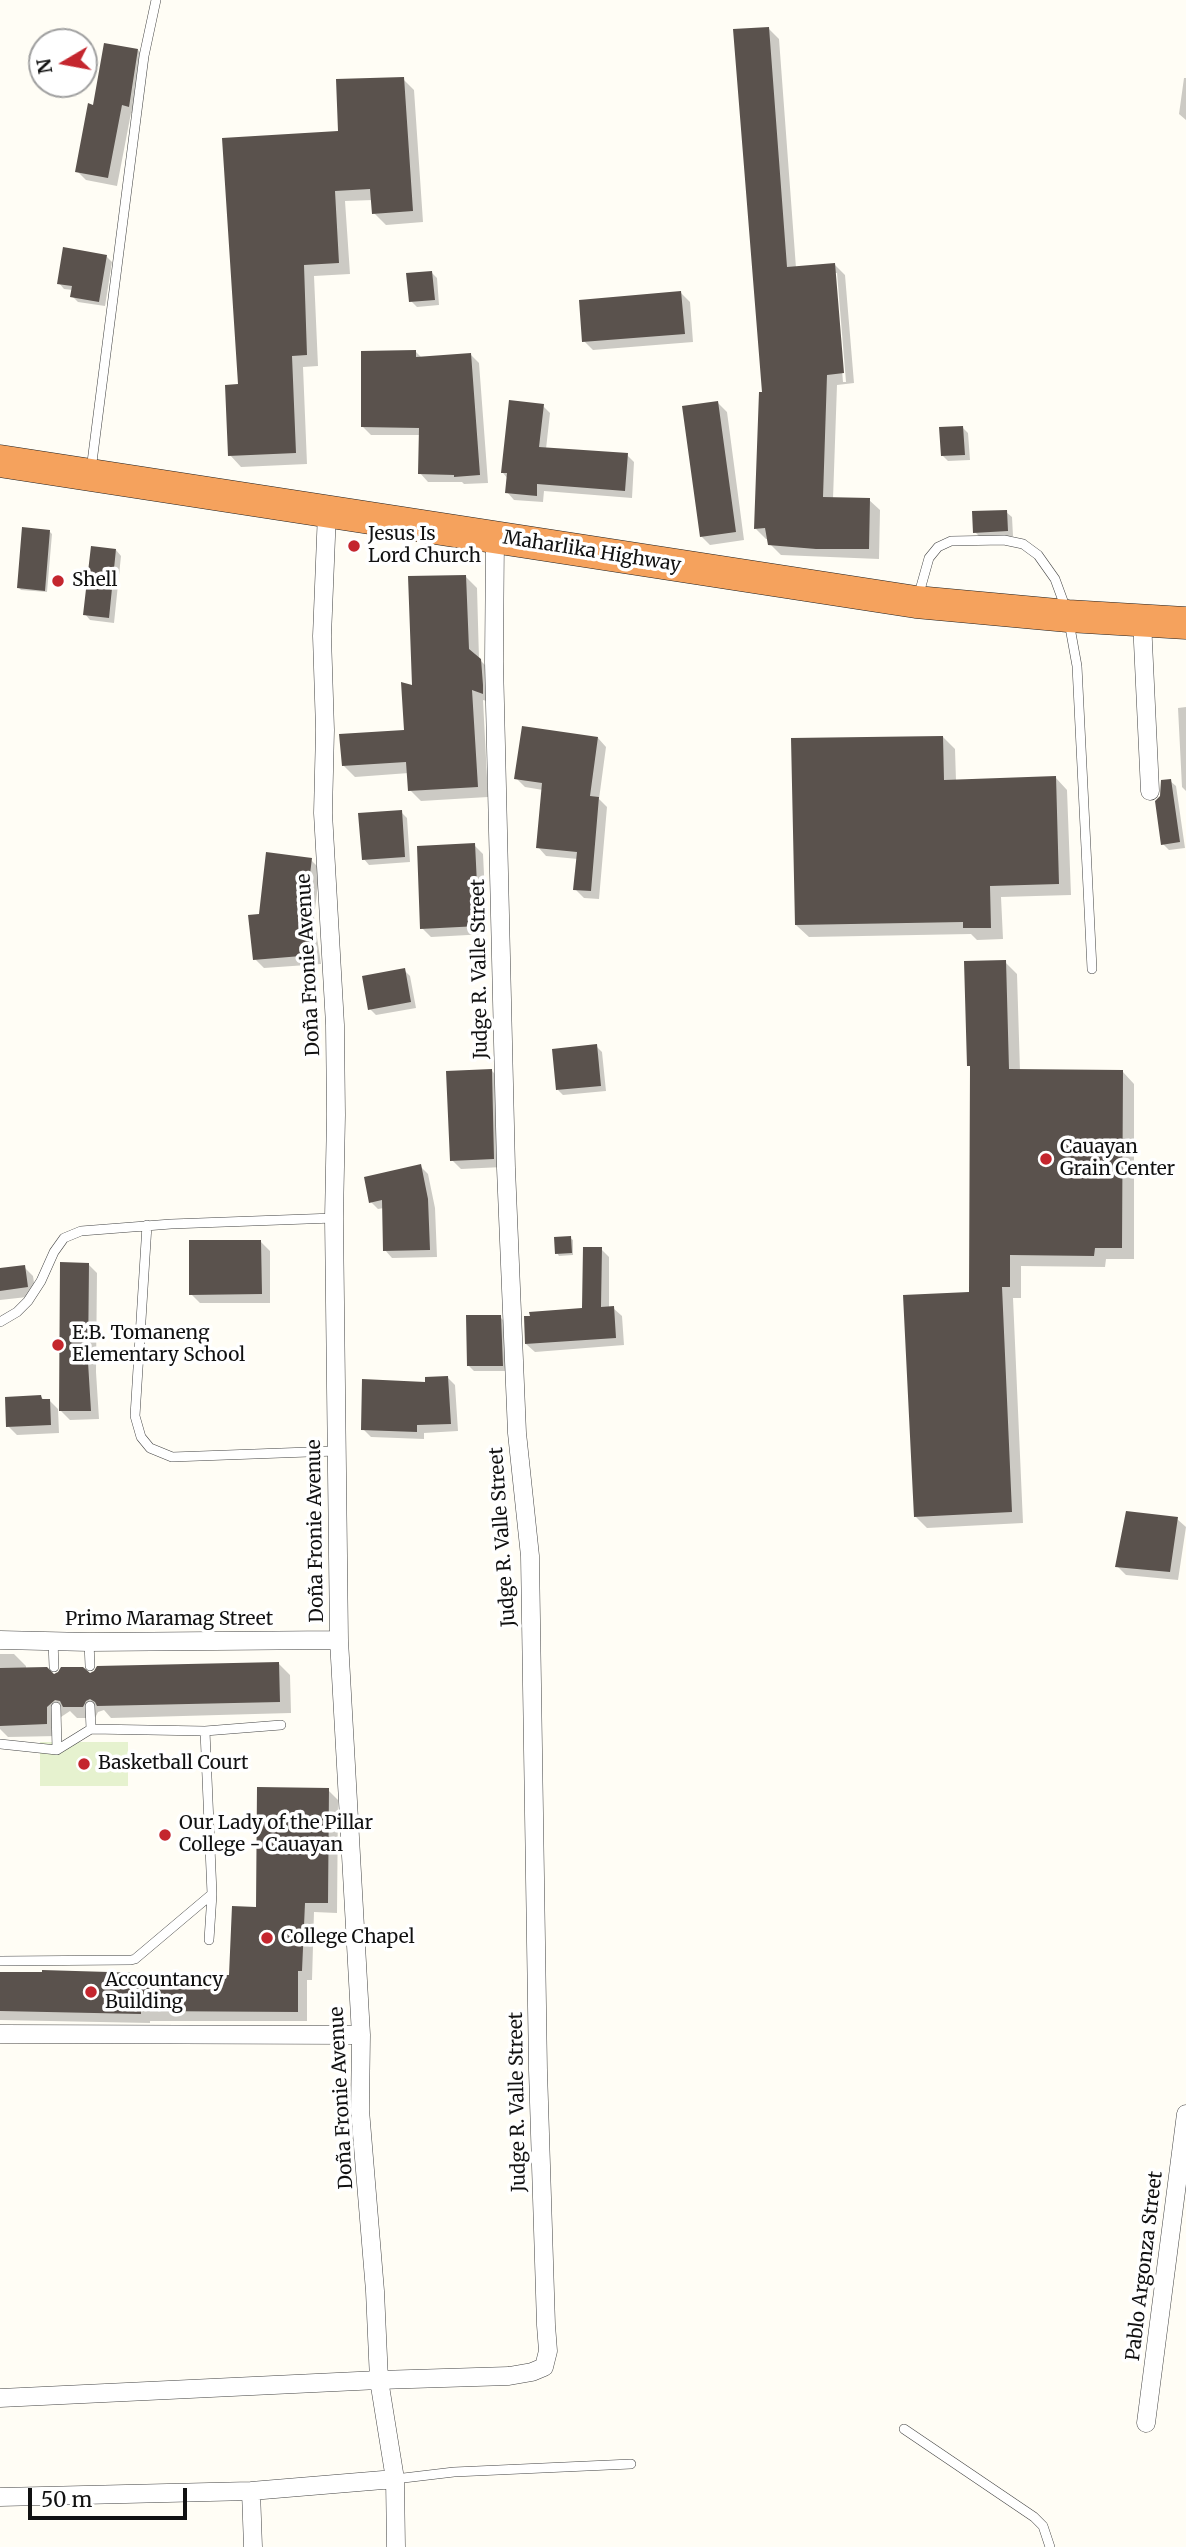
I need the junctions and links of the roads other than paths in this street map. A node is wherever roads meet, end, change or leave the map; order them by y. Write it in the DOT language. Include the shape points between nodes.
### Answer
graph roads {
  1 [pos="156,0"];
  2 [pos="0,461"];
  3 [pos="91,475"];
  4 [pos="327,512"];
  5 [pos="495,537"];
  6 [pos="916,602"];
  7 [pos="1068,616"];
  8 [pos="1142,621"];
  9 [pos="1186,622"];
  10 [pos="1150,791"];
  11 [pos="1092,969"];
  12 [pos="334,1218"];
  13 [pos="147,1225"];
  14 [pos="0,1322"];
  15 [pos="336,1451"];
  16 [pos="0,1640"];
  17 [pos="339,1640"];
  18 [pos="53,1641"];
  19 [pos="89,1642"];
  20 [pos="89,1666"];
  21 [pos="54,1667"];
  22 [pos="90,1706"];
  23 [pos="55,1707"];
  24 [pos="281,1725"];
  25 [pos="91,1730"];
  26 [pos="205,1731"];
  27 [pos="0,1744"];
  28 [pos="57,1750"];
  29 [pos="212,1894"];
  30 [pos="209,1940"];
  31 [pos="0,1961"];
  32 [pos="0,2034"];
  33 [pos="360,2035"];
  34 [pos="1186,2114"];
  35 [pos="379,2379"];
  36 [pos="0,2398"];
  37 [pos="1146,2423"];
  38 [pos="904,2429"];
  39 [pos="631,2464"];
  40 [pos="395,2479"];
  41 [pos="251,2491"];
  42 [pos="0,2497"];
  43 [pos="253,2547"];
  44 [pos="396,2547"];
  45 [pos="1049,2547"];
  1 -- 3 [label="lane" via="144,56"];
  2 -- 3 [label="highway, Maharlika Highway"];
  3 -- 4 [label="highway, Maharlika Highway"];
  4 -- 5 [label="highway, Maharlika Highway"];
  4 -- 12 [label="street, Doña Fronie Avenue" via="323,813 335,1025"];
  5 -- 6 [label="highway, Maharlika Highway"];
  5 -- 35 [label="street, Judge R. Valle Street" via="506,1168 517,1433 530,1556 537,2056 548,2351 544,2367 509,2376"];
  6 -- 7 [label="highway, Maharlika Highway"];
  6 -- 7 [label="lane" via="929,558 938,547 951,541 1004,540 1023,544 1038,555 1055,579"];
  7 -- 8 [label="highway, Maharlika Highway"];
  7 -- 11 [label="lane" via="1077,666"];
  8 -- 9 [label="highway, Maharlika Highway"];
  8 -- 10 [label="street"];
  12 -- 13 [label="lane"];
  12 -- 15 [label="street, Doña Fronie Avenue"];
  13 -- 14 [label="lane" via="81,1231 64,1238 28,1301"];
  13 -- 15 [label="lane" via="135,1416 150,1448 172,1457"];
  15 -- 17 [label="street, Doña Fronie Avenue"];
  16 -- 18 [label="street, Primo Maramag Street"];
  17 -- 19 [label="street, Primo Maramag Street"];
  17 -- 33 [label="street, Doña Fronie Avenue"];
  18 -- 19 [label="street, Primo Maramag Street"];
  18 -- 21 [label="lane"];
  19 -- 20 [label="lane"];
  22 -- 25 [label="lane"];
  23 -- 28 [label="lane"];
  24 -- 26 [label="lane"];
  25 -- 26 [label="lane"];
  25 -- 28 [label="lane"];
  26 -- 29 [label="lane"];
  27 -- 28 [label="lane"];
  29 -- 30 [label="lane"];
  29 -- 31 [label="lane" via="126,1962"];
  32 -- 33 [label="street"];
  33 -- 35 [label="street, Doña Fronie Avenue" via="360,2110"];
  34 -- 37 [label="street, Pablo Argonza Street"];
  35 -- 36 [label="street"];
  35 -- 40 [label="street, Doña Fronie Avenue"];
  38 -- 45 [label="lane" via="1034,2517 1043,2526"];
  39 -- 40 [label="lane"];
  40 -- 41 [label="street"];
  40 -- 44 [label="street, Doña Fronie Avenue"];
  41 -- 42 [label="street"];
  41 -- 43 [label="street"];
}
